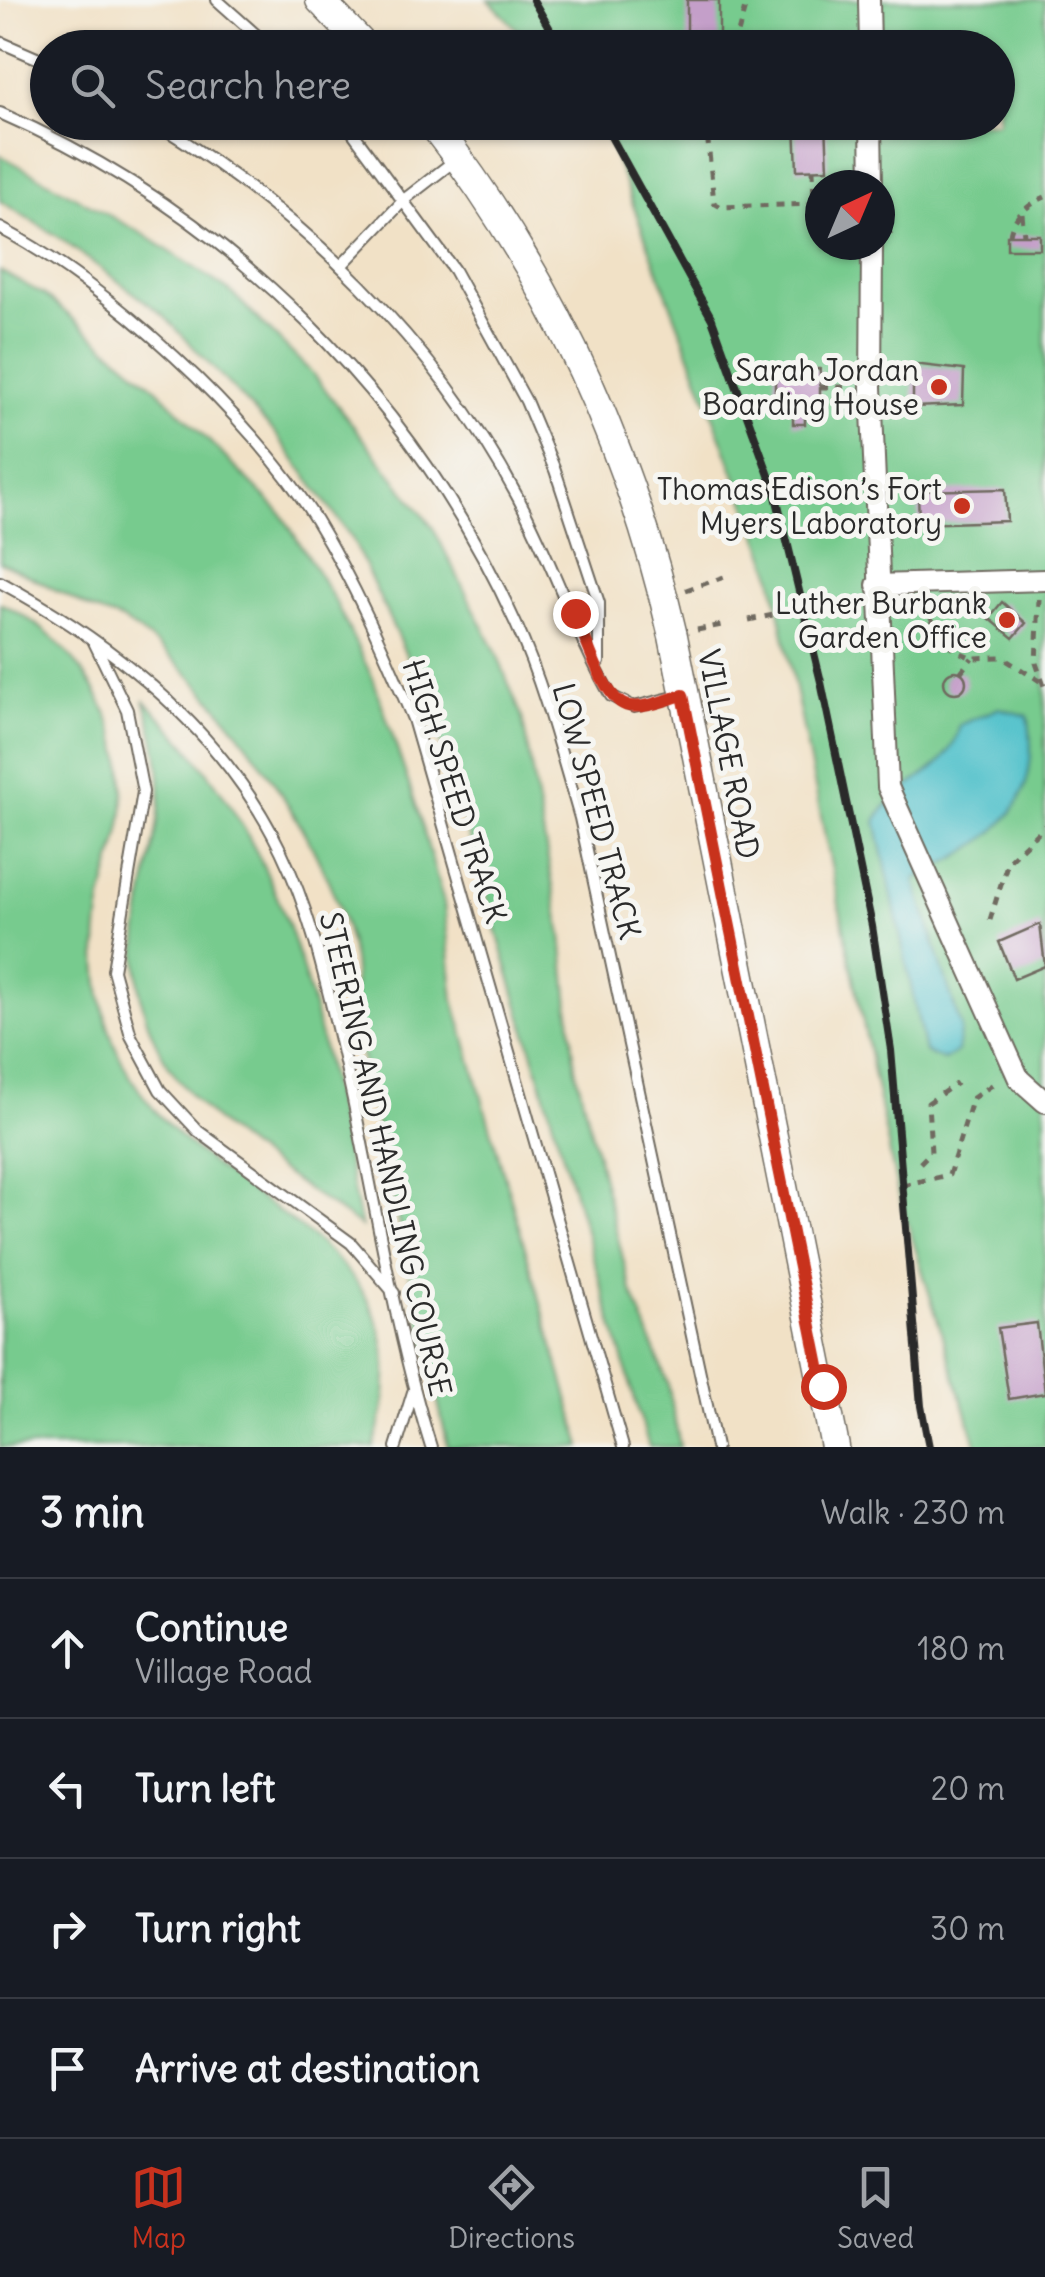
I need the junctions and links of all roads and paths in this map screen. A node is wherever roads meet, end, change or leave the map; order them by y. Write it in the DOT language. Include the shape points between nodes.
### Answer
graph roads {
  1 [pos="217,0"];
  2 [pos="320,0"];
  3 [pos="747,0"];
  4 [pos="869,0"];
  5 [pos="251,30"];
  6 [pos="349,30"];
  7 [pos="739,30"];
  8 [pos="870,30"];
  9 [pos="0,42"];
  10 [pos="30,55"];
  11 [pos="0,113"];
  12 [pos="30,129"];
  13 [pos="52,140"];
  14 [pos="181,140"];
  15 [pos="359,140"];
  16 [pos="444,140"];
  17 [pos="708,140"];
  18 [pos="871,140"];
  19 [pos="458,158"];
  20 [pos="872,170"];
  21 [pos="1045,197"];
  22 [pos="406,199"];
  23 [pos="805,204"];
  24 [pos="1022,214"];
  25 [pos="0,228"];
  26 [pos="1010,235"];
  27 [pos="1024,235"];
  28 [pos="882,260"];
  29 [pos="341,266"];
  30 [pos="724,577"];
  31 [pos="0,582"];
  32 [pos="877,584"];
  33 [pos="1042,586"];
  34 [pos="918,594"];
  35 [pos="664,598"];
  36 [pos="772,616"];
  37 [pos="749,620"];
  38 [pos="727,624"];
  39 [pos="690,632"];
  40 [pos="91,636"];
  41 [pos="972,658"];
  42 [pos="599,668"];
  43 [pos="960,672"];
  44 [pos="1040,681"];
  45 [pos="1045,689"];
  46 [pos="683,695"];
  47 [pos="1045,826"];
  48 [pos="990,920"];
  49 [pos="1006,1076"];
  50 [pos="958,1082"];
  51 [pos="1045,1102"];
  52 [pos="920,1163"];
  53 [pos="902,1186"];
  54 [pos="394,1294"];
  55 [pos="414,1391"];
  56 [pos="396,1447"];
  57 [pos="431,1447"];
  58 [pos="623,1447"];
  59 [pos="716,1447"];
  60 [pos="835,1447"];
  1 -- 5 [label="lane"];
  2 -- 6 [label="street"];
  3 -- 7 [label="path"];
  4 -- 8 [label="street"];
  9 -- 10 [label="lane"];
  11 -- 12 [label="lane, LOW SPEED TRACK"];
  13 -- 59 [label="lane, LOW SPEED TRACK" via="202,230 270,285 384,408 478,547 518,627 580,818"];
  14 -- 29 [label="lane"];
  15 -- 22 [label="lane"];
  16 -- 19 [label="street, VILLAGE ROAD"];
  17 -- 23 [label="path" via="714,203"];
  18 -- 20 [label="street"];
  19 -- 22 [label="lane"];
  19 -- 35 [label="street, VILLAGE ROAD" via="530,264 585,371 629,480"];
  21 -- 24 [label="path"];
  22 -- 29 [label="lane"];
  22 -- 42 [label="lane" via="493,334 555,470 598,603"];
  24 -- 26 [label="path"];
  24 -- 27 [label="path"];
  25 -- 58 [label="lane, HIGH SPEED TRACK" via="139,324 232,414 314,518 367,611 412,719"];
  28 -- 32 [label="street"];
  29 -- 42 [label="lane" via="394,322 478,432 547,552"];
  30 -- 35 [label="path"];
  31 -- 40 [label="lane, STEERING AND HANDLING COURSE"];
  32 -- 33 [label="street"];
  32 -- 51 [label="street" via="888,787 1019,1079"];
  33 -- 44 [label="path"];
  34 -- 41 [label="path" via="943,640"];
  35 -- 46 [label="street, VILLAGE ROAD"];
  36 -- 37 [label="path"];
  38 -- 39 [label="path"];
  40 -- 54 [label="lane, STEERING AND HANDLING COURSE" via="176,707 232,773 280,849 315,933"];
  40 -- 54 [label="lane" via="127,710 143,792 113,970 130,1036 160,1090 198,1131 351,1243"];
  41 -- 43 [label="path"];
  41 -- 44 [label="path" via="1001,657"];
  42 -- 46 [label="lane" via="622,705"];
  44 -- 45 [label="path"];
  46 -- 60 [label="street, VILLAGE ROAD"];
  47 -- 48 [label="path" via="1008,861"];
  49 -- 53 [label="path" via="973,1098 949,1175"];
  50 -- 52 [label="path" via="928,1104 931,1152"];
  54 -- 55 [label="lane, STEERING AND HANDLING COURSE"];
  55 -- 56 [label="lane"];
  55 -- 57 [label="lane, STEERING AND HANDLING COURSE"];
}
